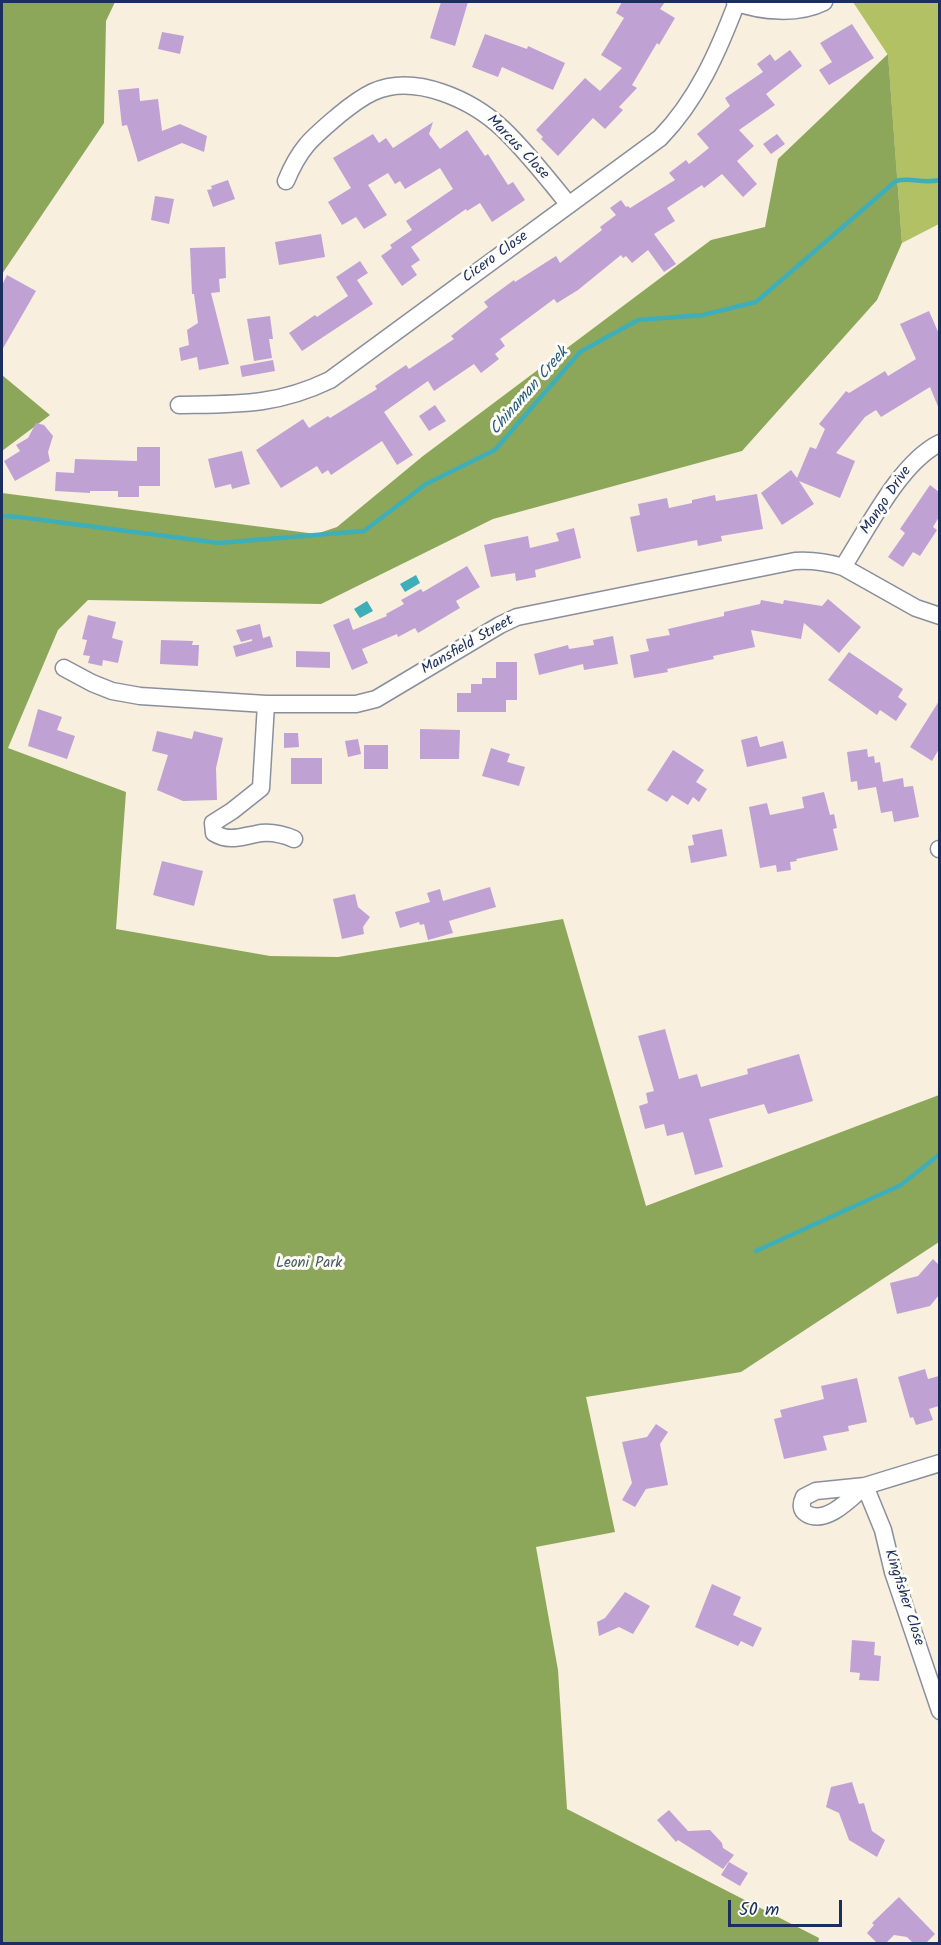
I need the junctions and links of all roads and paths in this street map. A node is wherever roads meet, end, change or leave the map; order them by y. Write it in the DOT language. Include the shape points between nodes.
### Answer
graph roads {
  1 [pos="736,2"];
  2 [pos="824,2"];
  3 [pos="286,182"];
  4 [pos="569,205"];
  5 [pos="179,405"];
  6 [pos="939,443"];
  7 [pos="843,567"];
  8 [pos="939,616"];
  9 [pos="64,668"];
  10 [pos="266,704"];
  11 [pos="294,839"];
  12 [pos="939,1463"];
  13 [pos="939,1711"];
  1 -- 2 [label="street" via="772,10"];
  1 -- 4 [label="street, Cicero Close" via="712,61 676,122"];
  3 -- 4 [label="street, Marcus Close" via="294,161 308,142 354,102 375,91 416,87 474,106 503,129"];
  4 -- 5 [label="street, Cicero Close" via="330,380 306,391 255,404"];
  6 -- 7 [label="street, Mango Drive" via="914,461 900,478"];
  7 -- 8 [label="street, Mansfield Street" via="916,608"];
  7 -- 10 [label="street, Mansfield Street" via="812,560 776,564 538,612 500,625 376,699 356,704"];
  9 -- 10 [label="street, Mansfield Street" via="112,691 140,696"];
  10 -- 11 [label="street" via="261,788 213,823 214,833 238,839 258,833"];
  12 -- 13 [label="street, Kingfisher Close" via="865,1485 883,1530"];
}
